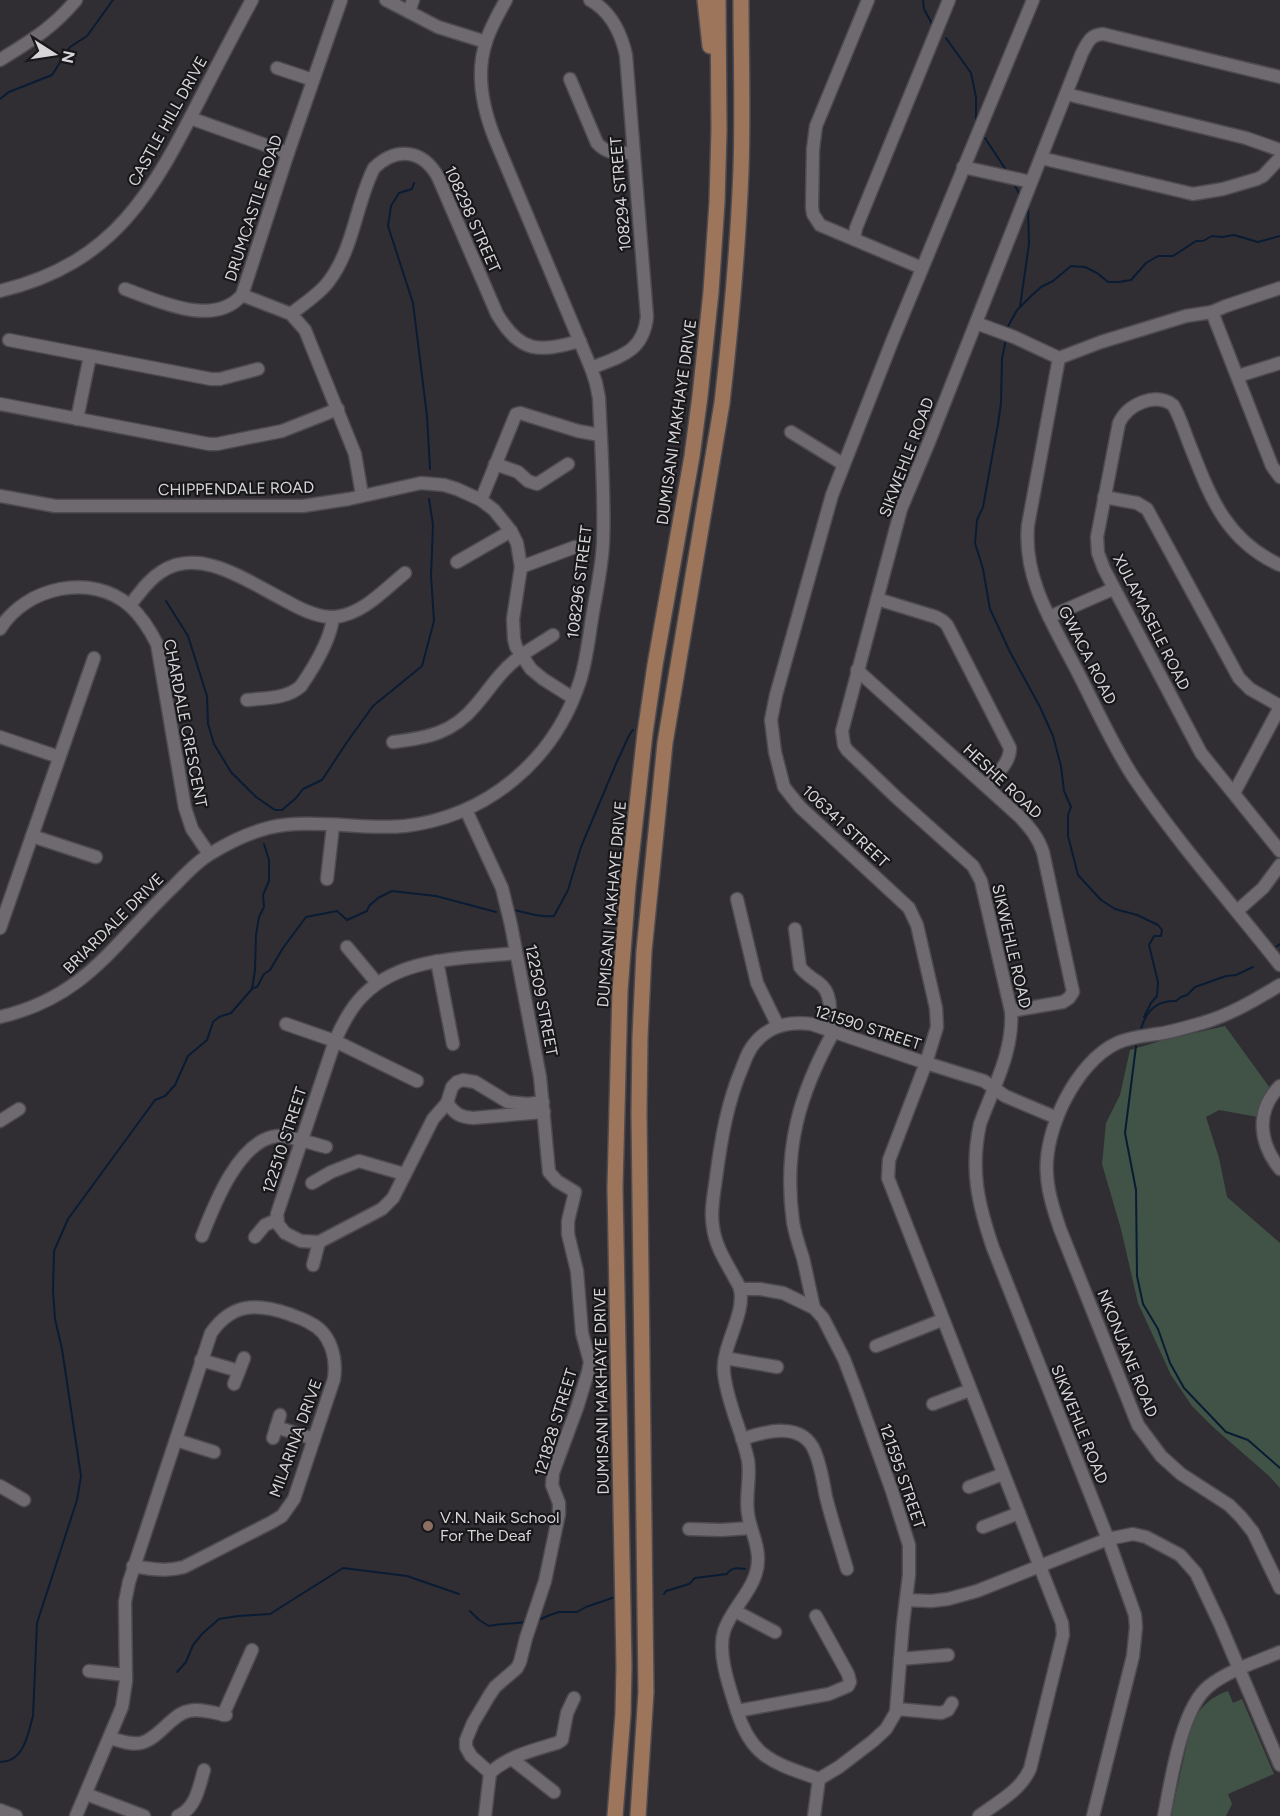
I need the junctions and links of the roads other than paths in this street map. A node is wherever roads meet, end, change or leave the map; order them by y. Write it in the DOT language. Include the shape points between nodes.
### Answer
graph roads {
  1 [pos="76,0"];
  2 [pos="252,0"];
  3 [pos="341,0"];
  4 [pos="386,0"];
  5 [pos="506,0"];
  6 [pos="590,0"];
  7 [pos="705,0"];
  8 [pos="718,0"];
  9 [pos="741,0"];
  10 [pos="868,0"];
  11 [pos="949,0"];
  12 [pos="1033,0"];
  13 [pos="605,4"];
  14 [pos="411,6"];
  15 [pos="486,42"];
  16 [pos="0,60"];
  17 [pos="278,68"];
  18 [pos="1280,77"];
  19 [pos="570,79"];
  20 [pos="313,80"];
  21 [pos="1066,94"];
  22 [pos="190,118"];
  23 [pos="719,130"];
  24 [pos="1280,150"];
  25 [pos="288,153"];
  26 [pos="633,153"];
  27 [pos="1041,158"];
  28 [pos="1280,158"];
  29 [pos="963,167"];
  30 [pos="1031,182"];
  31 [pos="854,239"];
  32 [pos="922,268"];
  33 [pos="1280,288"];
  34 [pos="124,289"];
  35 [pos="0,291"];
  36 [pos="242,295"];
  37 [pos="1212,312"];
  38 [pos="291,314"];
  39 [pos="976,323"];
  40 [pos="9,339"];
  41 [pos="580,341"];
  42 [pos="90,356"];
  43 [pos="1059,358"];
  44 [pos="1280,363"];
  45 [pos="591,368"];
  46 [pos="258,369"];
  47 [pos="1238,376"];
  48 [pos="0,404"];
  49 [pos="338,409"];
  50 [pos="77,419"];
  51 [pos="791,432"];
  52 [pos="600,435"];
  53 [pos="495,464"];
  54 [pos="568,464"];
  55 [pos="843,464"];
  56 [pos="1280,477"];
  57 [pos="362,495"];
  58 [pos="0,496"];
  59 [pos="1104,497"];
  60 [pos="481,500"];
  61 [pos="511,531"];
  62 [pos="575,548"];
  63 [pos="457,562"];
  64 [pos="1280,565"];
  65 [pos="521,567"];
  66 [pos="405,573"];
  67 [pos="1113,589"];
  68 [pos="877,599"];
  69 [pos="130,605"];
  70 [pos="333,617"];
  71 [pos="1049,617"];
  72 [pos="1,624"];
  73 [pos="553,635"];
  74 [pos="520,656"];
  75 [pos="94,658"];
  76 [pos="858,670"];
  77 [pos="573,698"];
  78 [pos="247,700"];
  79 [pos="1280,707"];
  80 [pos="0,737"];
  81 [pos="393,742"];
  82 [pos="59,757"];
  83 [pos="986,786"];
  84 [pos="1234,794"];
  85 [pos="466,810"];
  86 [pos="333,826"];
  87 [pos="32,836"];
  88 [pos="1280,851"];
  89 [pos="209,854"];
  90 [pos="96,857"];
  91 [pos="1280,865"];
  92 [pos="327,879"];
  93 [pos="737,899"];
  94 [pos="1237,911"];
  95 [pos="0,928"];
  96 [pos="795,929"];
  97 [pos="347,947"];
  98 [pos="516,953"];
  99 [pos="437,961"];
  100 [pos="1280,965"];
  101 [pos="376,983"];
  102 [pos="1280,985"];
  103 [pos="1011,1011"];
  104 [pos="0,1017"];
  105 [pos="286,1024"];
  106 [pos="778,1026"];
  107 [pos="831,1030"];
  108 [pos="335,1041"];
  109 [pos="453,1044"];
  110 [pos="926,1063"];
  111 [pos="417,1081"];
  112 [pos="1280,1086"];
  113 [pos="995,1088"];
  114 [pos="447,1103"];
  115 [pos="544,1107"];
  116 [pos="19,1109"];
  117 [pos="1057,1118"];
  118 [pos="0,1121"];
  119 [pos="301,1141"];
  120 [pos="326,1148"];
  121 [pos="1280,1169"];
  122 [pos="404,1174"];
  123 [pos="312,1183"];
  124 [pos="575,1192"];
  125 [pos="277,1220"];
  126 [pos="202,1236"];
  127 [pos="255,1237"];
  128 [pos="319,1242"];
  129 [pos="313,1265"];
  130 [pos="740,1289"];
  131 [pos="814,1308"];
  132 [pos="942,1320"];
  133 [pos="876,1346"];
  134 [pos="244,1358"];
  135 [pos="724,1358"];
  136 [pos="201,1360"];
  137 [pos="777,1367"];
  138 [pos="239,1371"];
  139 [pos="234,1384"];
  140 [pos="970,1390"];
  141 [pos="933,1404"];
  142 [pos="276,1427"];
  143 [pos="314,1439"];
  144 [pos="742,1439"];
  145 [pos="176,1440"];
  146 [pos="214,1452"];
  147 [pos="1003,1474"];
  148 [pos="0,1486"];
  149 [pos="969,1486"];
  150 [pos="24,1500"];
  151 [pos="1019,1513"];
  152 [pos="983,1527"];
  153 [pos="751,1528"];
  154 [pos="689,1529"];
  155 [pos="1108,1539"];
  156 [pos="134,1566"];
  157 [pos="1040,1566"];
  158 [pos="847,1569"];
  159 [pos="1280,1588"];
  160 [pos="906,1600"];
  161 [pos="735,1611"];
  162 [pos="816,1616"];
  163 [pos="775,1632"];
  164 [pos="252,1650"];
  165 [pos="1280,1652"];
  166 [pos="948,1655"];
  167 [pos="900,1659"];
  168 [pos="1238,1670"];
  169 [pos="89,1671"];
  170 [pos="126,1675"];
  171 [pos="574,1698"];
  172 [pos="952,1703"];
  173 [pos="897,1709"];
  174 [pos="737,1711"];
  175 [pos="110,1738"];
  176 [pos="512,1759"];
  177 [pos="1280,1766"];
  178 [pos="204,1770"];
  179 [pos="490,1773"];
  180 [pos="819,1779"];
  181 [pos="555,1792"];
  182 [pos="86,1794"];
  183 [pos="0,1810"];
  184 [pos="16,1816"];
  185 [pos="76,1816"];
  186 [pos="144,1816"];
  187 [pos="178,1816"];
  188 [pos="485,1816"];
  189 [pos="615,1816"];
  190 [pos="638,1816"];
  191 [pos="814,1816"];
  192 [pos="979,1816"];
  193 [pos="1093,1816"];
  194 [pos="1164,1816"];
  1 -- 16 [label="street" via="61,18"];
  2 -- 22 [label="street, CASTLE HILL DRIVE"];
  3 -- 20 [label="street, DRUMCASTLE ROAD"];
  4 -- 14 [label="street"];
  5 -- 15 [label="street, 108296 STREET"];
  6 -- 13 [label="street, 108294 STREET"];
  7 -- 23 [label="main road"];
  8 -- 23 [label="main road, DUMISANI MAKHAYE DRIVE"];
  9 -- 190 [label="main road" via="741,168 734,289 716,436 664,743 644,962 639,1139 646,1692"];
  10 -- 31 [label="street" via="818,122 813,148 814,218 829,230"];
  11 -- 31 [label="street"];
  12 -- 29 [label="street, 106341 STREET"];
  13 -- 26 [label="street, 108294 STREET" via="626,55"];
  14 -- 15 [label="street" via="438,27"];
  15 -- 41 [label="street, 108296 STREET" via="481,77 488,121"];
  17 -- 20 [label="street"];
  18 -- 21 [label="street, SIKWEHLE ROAD" via="1096,34 1082,52"];
  19 -- 26 [label="street" via="597,143 610,153"];
  20 -- 25 [label="street, DRUMCASTLE ROAD"];
  21 -- 24 [label="street" via="1246,138"];
  21 -- 27 [label="street, SIKWEHLE ROAD"];
  22 -- 25 [label="street"];
  22 -- 35 [label="street, CASTLE HILL DRIVE" via="152,186 107,238 73,263 39,280"];
  23 -- 189 [label="main road, DUMISANI MAKHAYE DRIVE" via="715,247 700,396 645,733 621,991 615,1188 624,1666"];
  25 -- 36 [label="street, DRUMCASTLE ROAD"];
  26 -- 45 [label="street, 108294 STREET" via="645,327 643,336 629,351"];
  27 -- 28 [label="street" via="1193,194 1257,179"];
  27 -- 30 [label="street, SIKWEHLE ROAD"];
  29 -- 30 [label="street"];
  29 -- 32 [label="street, 106341 STREET"];
  30 -- 39 [label="street, SIKWEHLE ROAD"];
  31 -- 32 [label="street"];
  32 -- 55 [label="street, 106341 STREET"];
  33 -- 37 [label="street"];
  34 -- 36 [label="street, DRUMCASTLE ROAD" via="177,307 206,311 230,306"];
  36 -- 38 [label="street"];
  37 -- 43 [label="street" via="1186,316"];
  37 -- 47 [label="street"];
  38 -- 41 [label="street, 108298 STREET" via="332,278 374,168 393,156 410,154 432,166 507,330 518,340 540,348"];
  38 -- 49 [label="street" via="305,330"];
  39 -- 43 [label="street"];
  39 -- 68 [label="street, SIKWEHLE ROAD" via="901,509"];
  40 -- 42 [label="street"];
  41 -- 45 [label="street, 108296 STREET"];
  42 -- 46 [label="street" via="211,379"];
  42 -- 50 [label="street"];
  43 -- 71 [label="street, GWACA ROAD" via="1026,543 1034,581"];
  44 -- 47 [label="street"];
  45 -- 52 [label="street, 108296 STREET" via="599,398"];
  47 -- 56 [label="street" via="1272,466"];
  48 -- 50 [label="street"];
  49 -- 50 [label="street" via="282,430 218,444"];
  49 -- 57 [label="street" via="355,454"];
  51 -- 55 [label="street"];
  52 -- 53 [label="street" via="520,413 514,416"];
  52 -- 77 [label="street, 108296 STREET" via="603,545 587,656"];
  53 -- 54 [label="street" via="537,484"];
  53 -- 60 [label="street"];
  55 -- 110 [label="street, 106341 STREET" via="808,578 771,726 784,787 792,799 913,914 937,1016 936,1036"];
  57 -- 58 [label="street, CHIPPENDALE ROAD" via="314,505 280,506 55,506"];
  57 -- 60 [label="street, CHIPPENDALE ROAD" via="421,483 457,489"];
  59 -- 64 [label="street, XULAMASELE ROAD" via="1123,414 1137,404 1156,399 1167,401 1176,410 1214,503 1226,521 1249,546"];
  59 -- 67 [label="street, XULAMASELE ROAD" via="1098,550"];
  59 -- 79 [label="street" via="1137,503 1147,509 1243,684"];
  60 -- 61 [label="street, CHIPPENDALE ROAD"];
  61 -- 63 [label="street"];
  61 -- 65 [label="street, CHIPPENDALE ROAD"];
  62 -- 65 [label="street"];
  65 -- 74 [label="street, CHIPPENDALE ROAD" via="513,629"];
  66 -- 70 [label="street" via="365,605"];
  67 -- 71 [label="street"];
  67 -- 84 [label="street, XULAMASELE ROAD" via="1202,753"];
  68 -- 76 [label="street, SIKWEHLE ROAD"];
  68 -- 83 [label="street" via="936,617 947,625 1010,748 1006,763"];
  69 -- 70 [label="street" via="160,572 176,564 203,562 303,610"];
  69 -- 72 [label="street, CHARDALE CRESCENT" via="93,589 62,588 33,598"];
  69 -- 89 [label="street, CHARDALE CRESCENT" via="157,644 185,808 192,829"];
  70 -- 78 [label="street" via="324,645 301,686 284,695"];
  71 -- 94 [label="street, GWACA ROAD" via="1134,777"];
  73 -- 74 [label="street"];
  74 -- 77 [label="street" via="543,679"];
  74 -- 81 [label="street" via="456,725 431,735"];
  75 -- 82 [label="street"];
  76 -- 83 [label="street, HESHE ROAD"];
  76 -- 103 [label="street, SIKWEHLE ROAD" via="842,731 844,745 973,866 981,881"];
  77 -- 85 [label="street, 108296 STREET" via="542,752 527,768"];
  79 -- 84 [label="street"];
  80 -- 82 [label="street"];
  82 -- 87 [label="street"];
  83 -- 103 [label="street, HESHE ROAD" via="1039,841 1073,988 1063,1002"];
  84 -- 88 [label="street, XULAMASELE ROAD"];
  85 -- 86 [label="street, 108296 STREET" via="404,826"];
  85 -- 98 [label="street, 122509 STREET" via="502,888"];
  86 -- 89 [label="street, 108296 STREET" via="273,827"];
  86 -- 92 [label="street"];
  87 -- 90 [label="street"];
  87 -- 95 [label="street"];
  89 -- 104 [label="street, BRIARDALE DRIVE" via="79,982 44,1003"];
  91 -- 94 [label="street" via="1263,888"];
  93 -- 106 [label="street" via="757,982"];
  94 -- 100 [label="street, GWACA ROAD"];
  96 -- 107 [label="street" via="800,967 828,993"];
  97 -- 101 [label="street"];
  98 -- 99 [label="street, 122510 STREET"];
  98 -- 115 [label="street, 122509 STREET"];
  99 -- 101 [label="street, 122510 STREET" via="406,968"];
  99 -- 109 [label="street"];
  101 -- 108 [label="street, 122510 STREET" via="354,1006"];
  102 -- 117 [label="street, NKONJANE ROAD" via="1225,1015 1138,1037 1102,1052 1075,1083"];
  103 -- 113 [label="street, SIKWEHLE ROAD" via="1010,1043"];
  105 -- 108 [label="street"];
  106 -- 107 [label="street, 121590 STREET" via="798,1022"];
  106 -- 130 [label="street" via="754,1043 739,1075 726,1113 713,1197 713,1228"];
  107 -- 110 [label="street, 121590 STREET"];
  107 -- 131 [label="street" via="796,1120 791,1157 793,1224"];
  108 -- 111 [label="street"];
  108 -- 119 [label="street, 122510 STREET"];
  110 -- 113 [label="street"];
  110 -- 132 [label="street, 106341 STREET" via="889,1160 888,1173"];
  112 -- 121 [label="street" via="1265,1110 1263,1135 1271,1158"];
  113 -- 117 [label="street"];
  113 -- 155 [label="street, SIKWEHLE ROAD" via="980,1124 976,1148 976,1190 983,1219"];
  114 -- 115 [label="street" via="462,1117 473,1118"];
  114 -- 115 [label="street" via="452,1087 463,1080 482,1085 508,1102"];
  114 -- 122 [label="street" via="433,1119"];
  115 -- 124 [label="street, 122509 STREET" via="549,1172 557,1182"];
  116 -- 118 [label="street"];
  117 -- 159 [label="street, NKONJANE ROAD" via="1047,1156 1052,1203 1138,1425 1161,1456 1181,1474 1242,1517"];
  119 -- 120 [label="street"];
  119 -- 125 [label="street, 122510 STREET"];
  119 -- 126 [label="street" via="275,1136 252,1148 219,1194"];
  122 -- 123 [label="street" via="355,1161"];
  122 -- 128 [label="street" via="393,1198 382,1209"];
  124 -- 179 [label="street, 121828 STREET" via="568,1234 577,1271 589,1368 553,1473 559,1514 547,1572 520,1662 495,1687 466,1740 471,1756"];
  125 -- 127 [label="street" via="265,1225"];
  125 -- 128 [label="street, 122510 STREET" via="291,1237"];
  128 -- 129 [label="street"];
  130 -- 131 [label="street, 121595 STREET" via="783,1293"];
  130 -- 135 [label="street"];
  131 -- 160 [label="street, 121595 STREET" via="826,1322 843,1359 906,1532 910,1557"];
  132 -- 133 [label="street"];
  132 -- 140 [label="street, 106341 STREET"];
  134 -- 138 [label="street"];
  135 -- 137 [label="street"];
  135 -- 144 [label="street" via="727,1391"];
  136 -- 138 [label="street"];
  136 -- 143 [label="street, MILARINA DRIVE" via="211,1333 224,1317 235,1311 263,1307 311,1323 328,1342 336,1366"];
  136 -- 145 [label="street, MILARINA DRIVE"];
  138 -- 139 [label="street"];
  140 -- 141 [label="street"];
  140 -- 147 [label="street, 106341 STREET"];
  142 -- 143 [label="street"];
  143 -- 156 [label="street, MILARINA DRIVE" via="294,1499 282,1516 184,1566 159,1571"];
  144 -- 153 [label="street"];
  144 -- 158 [label="street" via="782,1430 802,1436 812,1444"];
  145 -- 146 [label="street"];
  145 -- 156 [label="street, MILARINA DRIVE"];
  147 -- 149 [label="street"];
  147 -- 151 [label="street, 106341 STREET"];
  148 -- 150 [label="street"];
  151 -- 152 [label="street"];
  151 -- 157 [label="street, 106341 STREET"];
  153 -- 154 [label="street"];
  153 -- 161 [label="street" via="758,1568"];
  155 -- 157 [label="street"];
  155 -- 168 [label="street" via="1133,1533 1146,1537 1189,1564 1206,1592"];
  155 -- 193 [label="street, SIKWEHLE ROAD" via="1132,1602 1136,1641"];
  156 -- 170 [label="street, MILARINA DRIVE" via="125,1602"];
  157 -- 160 [label="street" via="948,1599"];
  157 -- 192 [label="street, 106341 STREET" via="1063,1635 1037,1742 1022,1784"];
  160 -- 167 [label="street, 121595 STREET"];
  161 -- 163 [label="street"];
  161 -- 174 [label="street" via="725,1629 722,1649"];
  162 -- 174 [label="street" via="848,1674 848,1686 829,1694"];
  164 -- 175 [label="street" via="224,1715 188,1711 142,1743 128,1744"];
  165 -- 168 [label="street"];
  166 -- 167 [label="street"];
  167 -- 173 [label="street, 121595 STREET"];
  168 -- 177 [label="street"];
  168 -- 194 [label="street" via="1207,1687 1192,1708 1183,1730"];
  169 -- 170 [label="street"];
  170 -- 175 [label="street, MILARINA DRIVE" via="122,1707"];
  171 -- 176 [label="street" via="562,1740"];
  172 -- 173 [label="street" via="941,1713"];
  173 -- 180 [label="street, 121595 STREET" via="886,1729 873,1741"];
  174 -- 180 [label="street" via="757,1750 773,1761"];
  175 -- 182 [label="street, MILARINA DRIVE"];
  176 -- 179 [label="street"];
  176 -- 181 [label="street"];
  178 -- 187 [label="street" via="195,1800"];
  179 -- 188 [label="street"];
  180 -- 191 [label="street"];
  182 -- 185 [label="street, MILARINA DRIVE"];
  182 -- 186 [label="street"];
  183 -- 184 [label="street"];
}
